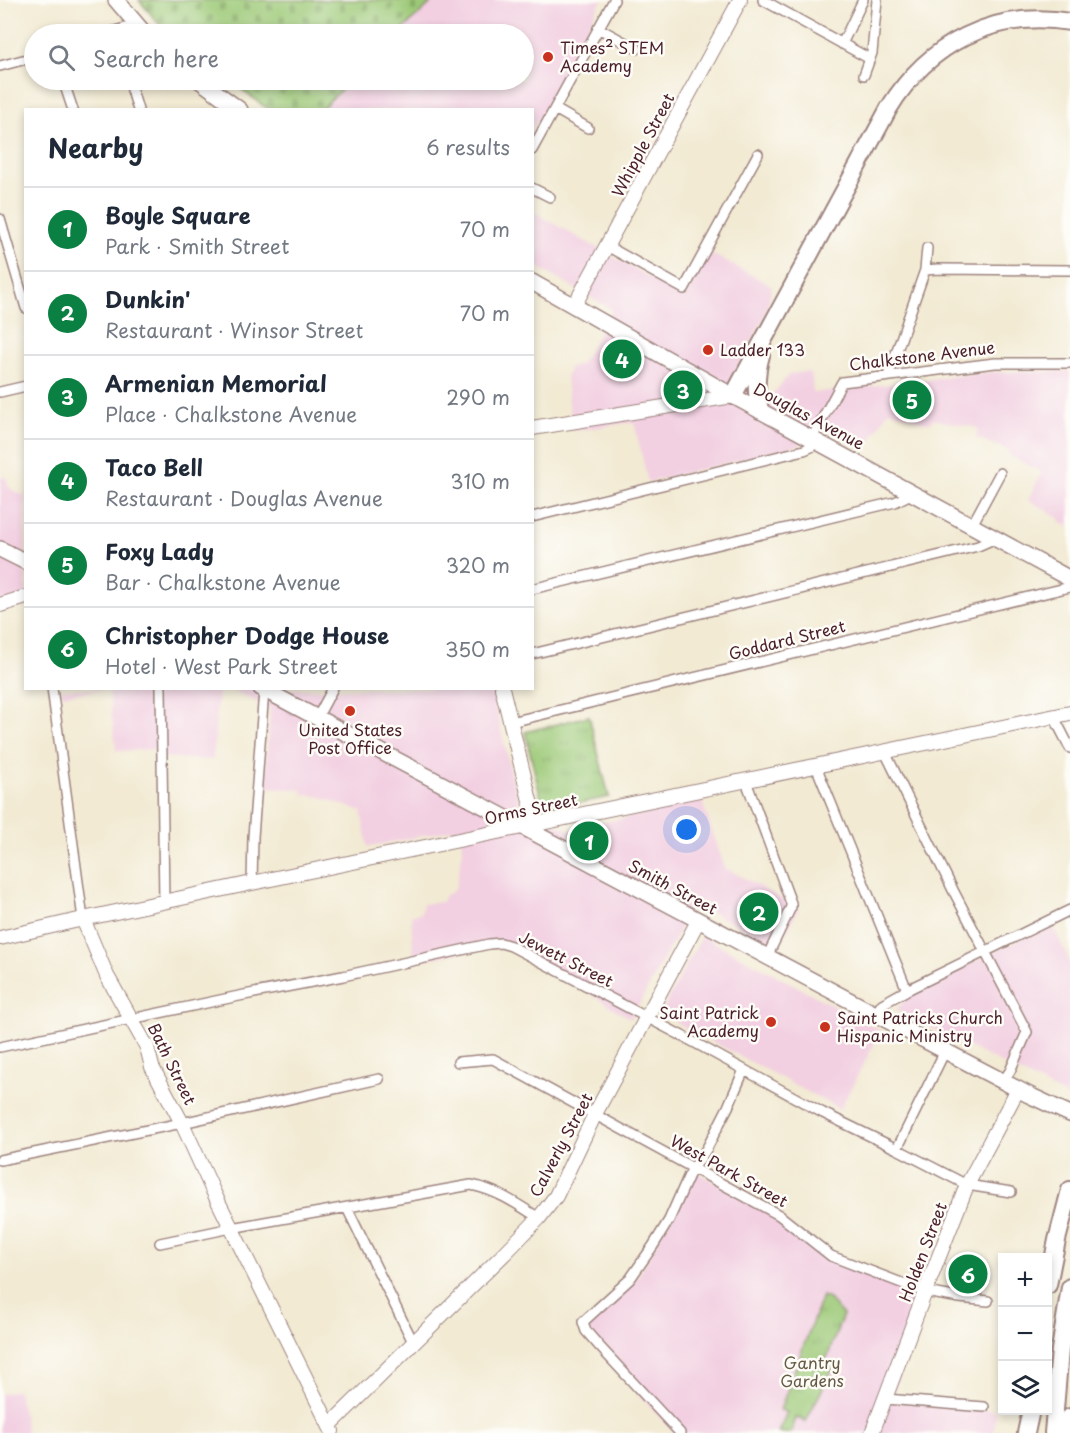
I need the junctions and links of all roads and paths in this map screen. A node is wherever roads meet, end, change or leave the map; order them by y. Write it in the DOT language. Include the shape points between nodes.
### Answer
graph roads {
  1 [pos="116,0"];
  2 [pos="614,0"];
  3 [pos="740,0"];
  4 [pos="763,0"];
  5 [pos="863,0"];
  6 [pos="877,0"];
  7 [pos="1070,22"];
  8 [pos="136,24"];
  9 [pos="598,28"];
  10 [pos="842,44"];
  11 [pos="637,49"];
  12 [pos="870,59"];
  13 [pos="24,60"];
  14 [pos="0,66"];
  15 [pos="864,75"];
  16 [pos="66,90"];
  17 [pos="132,90"];
  18 [pos="213,90"];
  19 [pos="72,108"];
  20 [pos="137,108"];
  21 [pos="237,108"];
  22 [pos="555,109"];
  23 [pos="588,128"];
  24 [pos="534,146"];
  25 [pos="758,154"];
  26 [pos="534,189"];
  27 [pos="550,196"];
  28 [pos="0,219"];
  29 [pos="607,246"];
  30 [pos="927,248"];
  31 [pos="925,270"];
  32 [pos="1070,270"];
  33 [pos="534,286"];
  34 [pos="24,301"];
  35 [pos="574,306"];
  36 [pos="769,329"];
  37 [pos="1070,363"];
  38 [pos="888,376"];
  39 [pos="24,386"];
  40 [pos="0,392"];
  41 [pos="733,396"];
  42 [pos="760,410"];
  43 [pos="534,428"];
  44 [pos="814,439"];
  45 [pos="1000,473"];
  46 [pos="913,493"];
  47 [pos="534,517"];
  48 [pos="972,525"];
  49 [pos="996,538"];
  50 [pos="0,549"];
  51 [pos="24,561"];
  52 [pos="1070,579"];
  53 [pos="1070,587"];
  54 [pos="534,589"];
  55 [pos="24,598"];
  56 [pos="0,604"];
  57 [pos="534,654"];
  58 [pos="52,690"];
  59 [pos="161,690"];
  60 [pos="263,690"];
  61 [pos="265,690"];
  62 [pos="332,690"];
  63 [pos="503,690"];
  64 [pos="1070,713"];
  65 [pos="1054,717"];
  66 [pos="316,718"];
  67 [pos="511,722"];
  68 [pos="1070,748"];
  69 [pos="885,752"];
  70 [pos="816,766"];
  71 [pos="746,781"];
  72 [pos="533,829"];
  73 [pos="252,883"];
  74 [pos="164,902"];
  75 [pos="1070,910"];
  76 [pos="83,919"];
  77 [pos="698,921"];
  78 [pos="0,938"];
  79 [pos="985,952"];
  80 [pos="767,957"];
  81 [pos="907,990"];
  82 [pos="875,1014"];
  83 [pos="646,1017"];
  84 [pos="132,1019"];
  85 [pos="0,1047"];
  86 [pos="945,1051"];
  87 [pos="458,1062"];
  88 [pos="744,1070"];
  89 [pos="379,1079"];
  90 [pos="1003,1081"];
  91 [pos="1018,1089"];
  92 [pos="595,1114"];
  93 [pos="1070,1114"];
  94 [pos="182,1123"];
  95 [pos="897,1149"];
  96 [pos="0,1160"];
  97 [pos="694,1168"];
  98 [pos="967,1185"];
  99 [pos="1070,1190"];
  100 [pos="1011,1192"];
  101 [pos="347,1208"];
  102 [pos="539,1218"];
  103 [pos="231,1228"];
  104 [pos="160,1243"];
  105 [pos="1052,1262"];
  106 [pos="1070,1287"];
  107 [pos="925,1292"];
  108 [pos="988,1301"];
  109 [pos="414,1344"];
  110 [pos="886,1399"];
  111 [pos="984,1407"];
  112 [pos="1030,1415"];
  113 [pos="1031,1415"];
  114 [pos="1070,1417"];
  115 [pos="331,1429"];
  116 [pos="675,1431"];
  117 [pos="872,1433"];
  118 [pos="1026,1433"];
  119 [pos="1030,1433"];
  120 [pos="1053,1433"];
  121 [pos="1068,1433"];
  1 -- 8 [label="main road"];
  2 -- 9 [label="street"];
  3 -- 29 [label="street, Whipple Street"];
  4 -- 10 [label="street"];
  5 -- 10 [label="street"];
  6 -- 12 [label="street"];
  7 -- 36 [label="highway" via="1026,20 988,28 953,43 916,72 889,108"];
  9 -- 11 [label="street"];
  9 -- 22 [label="street"];
  10 -- 12 [label="street"];
  12 -- 15 [label="street"];
  13 -- 14 [label="street"];
  16 -- 19 [label="street"];
  17 -- 20 [label="street"];
  18 -- 21 [label="main road"];
  22 -- 23 [label="street"];
  22 -- 24 [label="street"];
  25 -- 29 [label="street" via="684,289"];
  26 -- 27 [label="street"];
  28 -- 34 [label="street"];
  29 -- 35 [label="street, Whipple Street"];
  30 -- 31 [label="street"];
  31 -- 32 [label="street"];
  31 -- 38 [label="street"];
  33 -- 35 [label="main road, Douglas Avenue"];
  35 -- 41 [label="main road, Douglas Avenue"];
  36 -- 41 [label="highway"];
  36 -- 42 [label="highway" via="757,377"];
  37 -- 38 [label="street, Chalkstone Avenue" via="995,363"];
  38 -- 44 [label="street, Chalkstone Avenue" via="842,382"];
  39 -- 40 [label="street"];
  41 -- 42 [label="main road, Douglas Avenue"];
  41 -- 43 [label="street"];
  42 -- 44 [label="main road, Douglas Avenue"];
  44 -- 46 [label="main road, Douglas Avenue"];
  44 -- 47 [label="street" via="811,447 804,450"];
  45 -- 48 [label="street"];
  46 -- 48 [label="main road, Douglas Avenue"];
  46 -- 54 [label="street" via="896,502"];
  48 -- 49 [label="main road, Douglas Avenue"];
  49 -- 52 [label="main road, Douglas Avenue"];
  49 -- 57 [label="street" via="978,546"];
  50 -- 51 [label="main road"];
  53 -- 67 [label="street, Goddard Street"];
  55 -- 56 [label="street"];
  58 -- 76 [label="street, Bath Street"];
  59 -- 74 [label="street"];
  60 -- 73 [label="street"];
  61 -- 66 [label="main road, Smith Street"];
  62 -- 66 [label="street"];
  63 -- 67 [label="street"];
  64 -- 65 [label="street, Orms Street"];
  65 -- 68 [label="street"];
  65 -- 69 [label="street, Orms Street"];
  66 -- 72 [label="main road, Smith Street"];
  67 -- 72 [label="street"];
  69 -- 70 [label="street, Orms Street"];
  69 -- 79 [label="street"];
  70 -- 71 [label="street, Orms Street"];
  70 -- 81 [label="street"];
  71 -- 72 [label="street, Orms Street"];
  71 -- 80 [label="street" via="791,903"];
  72 -- 73 [label="street, Orms Street"];
  72 -- 77 [label="main road, Smith Street"];
  73 -- 74 [label="street, Orms Street"];
  74 -- 76 [label="street, Orms Street"];
  75 -- 79 [label="street"];
  76 -- 78 [label="street, Orms Street"];
  76 -- 84 [label="street, Bath Street" via="107,976"];
  77 -- 80 [label="main road, Smith Street"];
  77 -- 83 [label="street, Calverly Street"];
  79 -- 81 [label="street"];
  79 -- 90 [label="street" via="1027,1032"];
  80 -- 82 [label="main road, Smith Street"];
  81 -- 82 [label="street" via="882,1004"];
  82 -- 86 [label="main road, Smith Street"];
  83 -- 84 [label="street, Jewett Street" via="511,946 489,944"];
  83 -- 88 [label="street, Jewett Street"];
  83 -- 92 [label="street, Calverly Street"];
  84 -- 85 [label="street, Jewett Street"];
  84 -- 94 [label="street, Bath Street"];
  86 -- 90 [label="main road, Smith Street"];
  86 -- 95 [label="street"];
  87 -- 92 [label="street, West Park Street" via="493,1059"];
  88 -- 95 [label="street, Jewett Street"];
  88 -- 97 [label="street"];
  89 -- 94 [label="street"];
  90 -- 91 [label="main road, Smith Street"];
  91 -- 93 [label="main road, Smith Street"];
  91 -- 98 [label="street, Holden Street"];
  92 -- 97 [label="street, West Park Street"];
  92 -- 102 [label="street, Calverly Street" via="556,1196"];
  94 -- 96 [label="street"];
  94 -- 103 [label="street, Bath Street"];
  95 -- 98 [label="street, Jewett Street"];
  97 -- 107 [label="street, West Park Street" via="779,1215 831,1256"];
  97 -- 116 [label="street" via="663,1230 630,1279 583,1322 586,1331"];
  98 -- 100 [label="street, Jewett Street"];
  98 -- 107 [label="street, Holden Street"];
  99 -- 105 [label="highway"];
  101 -- 102 [label="street" via="471,1185 487,1188"];
  101 -- 103 [label="street"];
  101 -- 109 [label="street"];
  102 -- 109 [label="street, Calverly Street"];
  103 -- 104 [label="street"];
  103 -- 115 [label="street, Bath Street"];
  106 -- 120 [label="highway"];
  107 -- 108 [label="street, West Park Street"];
  107 -- 110 [label="street, Holden Street"];
  109 -- 115 [label="street, Calverly Street"];
  110 -- 111 [label="street"];
  110 -- 117 [label="street, Holden Street"];
  112 -- 118 [label="highway"];
  113 -- 119 [label="highway"];
  114 -- 121 [label="highway"];
}
